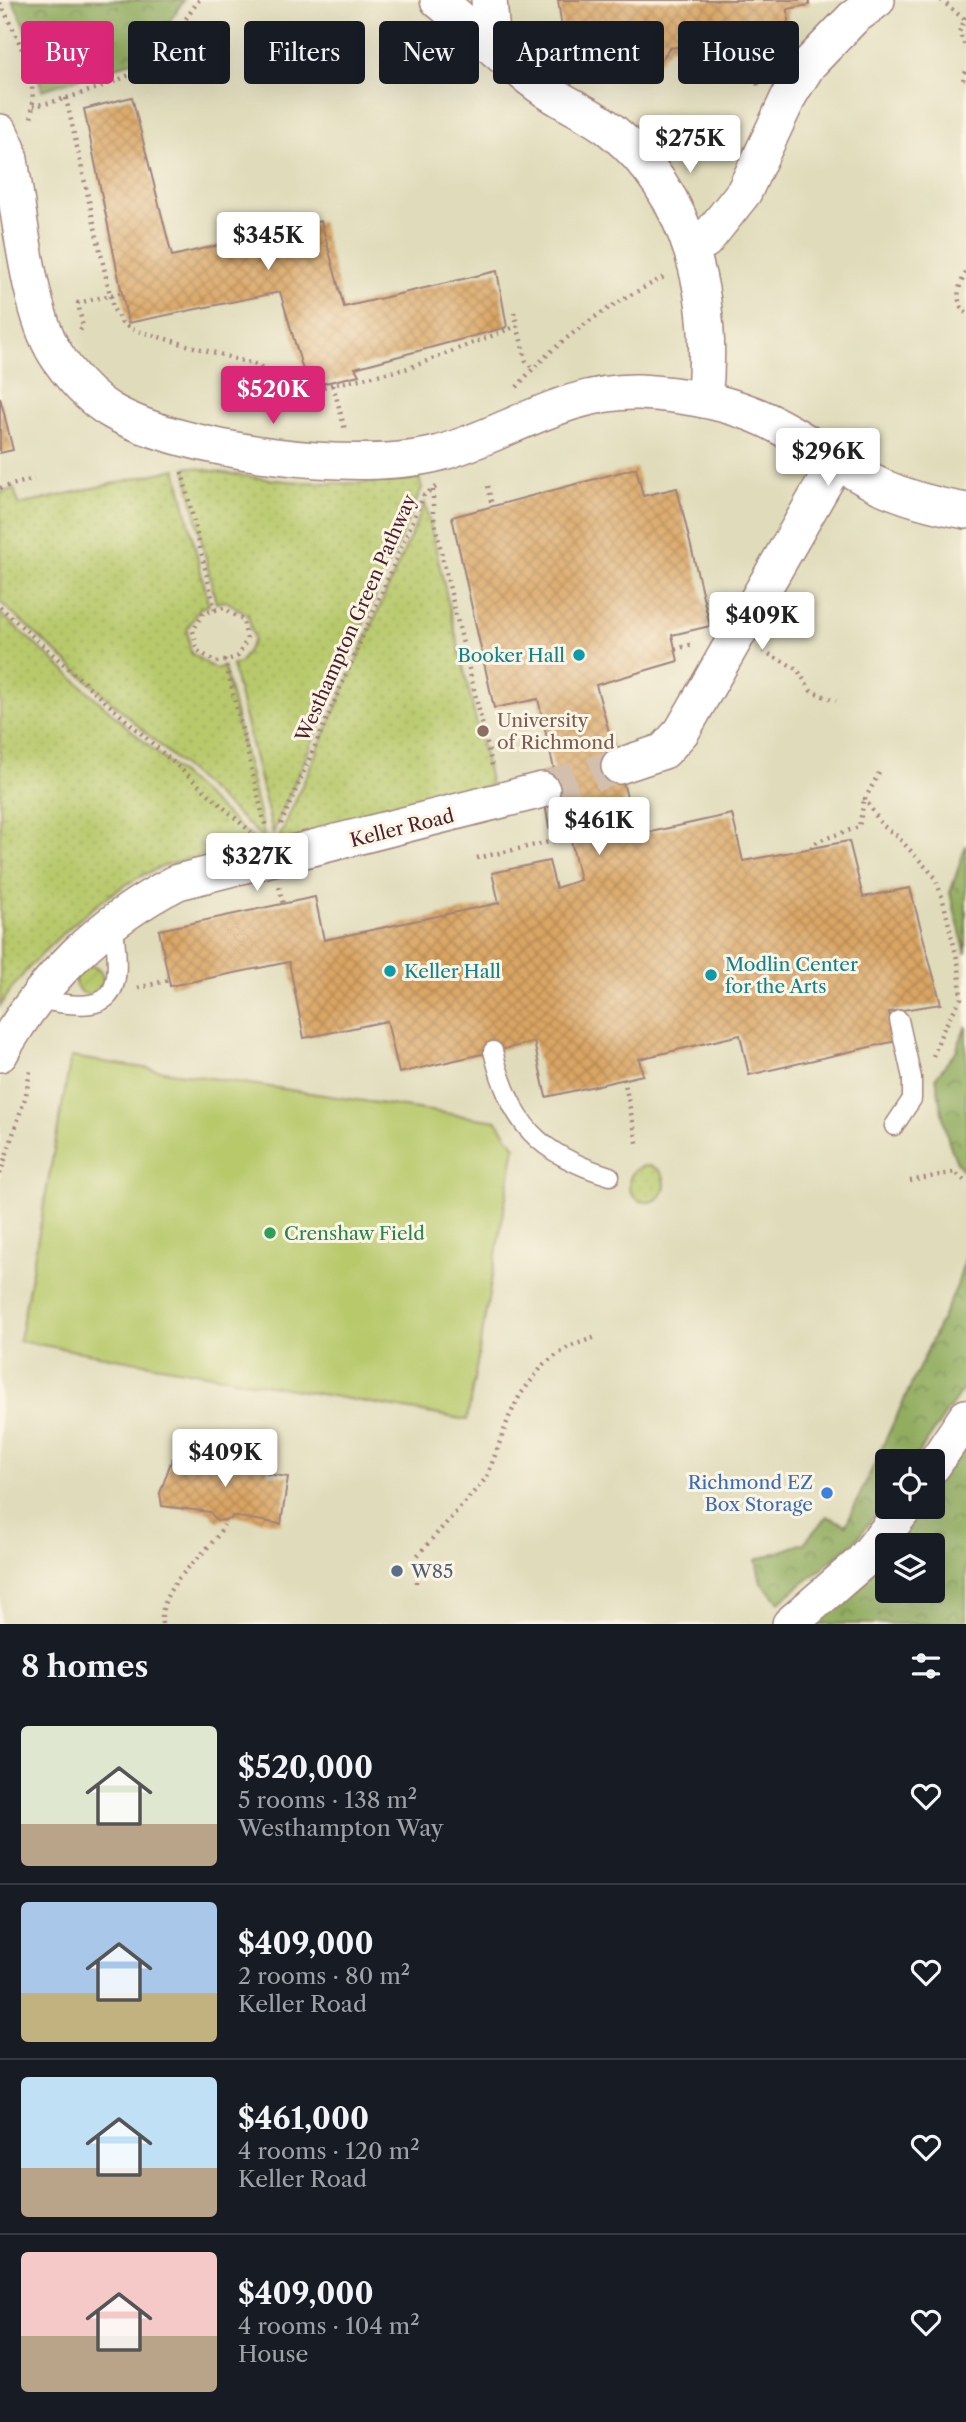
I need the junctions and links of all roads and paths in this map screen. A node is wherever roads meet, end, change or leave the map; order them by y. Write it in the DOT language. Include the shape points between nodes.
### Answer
graph roads {
  1 [pos="199,0"];
  2 [pos="439,0"];
  3 [pos="489,0"];
  4 [pos="877,0"];
  5 [pos="940,0"];
  6 [pos="0,3"];
  7 [pos="965,18"];
  8 [pos="493,46"];
  9 [pos="966,48"];
  10 [pos="966,71"];
  11 [pos="963,80"];
  12 [pos="537,84"];
  13 [pos="66,98"];
  14 [pos="0,132"];
  15 [pos="705,241"];
  16 [pos="966,273"];
  17 [pos="668,274"];
  18 [pos="120,293"];
  19 [pos="110,295"];
  20 [pos="514,312"];
  21 [pos="966,313"];
  22 [pos="82,322"];
  23 [pos="517,326"];
  24 [pos="533,369"];
  25 [pos="333,385"];
  26 [pos="510,396"];
  27 [pos="704,400"];
  28 [pos="346,438"];
  29 [pos="837,461"];
  30 [pos="180,464"];
  31 [pos="34,479"];
  32 [pos="488,486"];
  33 [pos="0,488"];
  34 [pos="492,506"];
  35 [pos="966,511"];
  36 [pos="0,607"];
  37 [pos="215,610"];
  38 [pos="753,647"];
  39 [pos="225,661"];
  40 [pos="836,701"];
  41 [pos="619,766"];
  42 [pos="879,773"];
  43 [pos="495,778"];
  44 [pos="551,797"];
  45 [pos="864,799"];
  46 [pos="267,831"];
  47 [pos="277,834"];
  48 [pos="259,838"];
  49 [pos="811,848"];
  50 [pos="478,858"];
  51 [pos="279,886"];
  52 [pos="283,904"];
  53 [pos="113,922"];
  54 [pos="169,980"];
  55 [pos="136,984"];
  56 [pos="36,999"];
  57 [pos="899,1020"];
  58 [pos="493,1051"];
  59 [pos="15,1062"];
  60 [pos="624,1079"];
  61 [pos="912,1099"];
  62 [pos="894,1126"];
  63 [pos="638,1147"];
  64 [pos="0,1174"];
  65 [pos="610,1175"];
  66 [pos="910,1181"];
  67 [pos="966,1182"];
  68 [pos="596,1337"];
  69 [pos="966,1417"];
  70 [pos="944,1449"];
  71 [pos="896,1519"];
  72 [pos="224,1525"];
  73 [pos="416,1583"];
  74 [pos="162,1624"];
  75 [pos="790,1624"];
  1 -- 13 [label="path" via="137,71"];
  2 -- 8 [label="street"];
  3 -- 8 [label="street"];
  4 -- 15 [label="street" via="808,65 744,192"];
  5 -- 7 [label="path"];
  6 -- 13 [label="path" via="28,63 33,106"];
  7 -- 9 [label="path" via="959,32"];
  10 -- 11 [label="path"];
  12 -- 27 [label="street" via="611,129 638,154 668,193 693,256 702,298 708,363"];
  13 -- 19 [label="path"];
  14 -- 27 [label="street" via="8,149 33,291 54,351 78,382 109,410 144,427 218,447 291,457 380,461 436,454 599,395 641,393"];
  16 -- 21 [label="path" via="958,292"];
  17 -- 24 [label="path" via="601,313"];
  18 -- 19 [label="path"];
  19 -- 22 [label="path" via="78,303"];
  19 -- 25 [label="path" via="118,317 131,329 257,365 305,391"];
  20 -- 23 [label="path"];
  23 -- 24 [label="path" via="526,361"];
  23 -- 25 [label="path" via="409,368"];
  24 -- 26 [label="path"];
  25 -- 28 [label="path"];
  27 -- 29 [label="street" via="752,413"];
  29 -- 35 [label="street" via="881,486"];
  29 -- 41 [label="street" via="682,732 664,751"];
  30 -- 37 [label="path"];
  31 -- 33 [label="path"];
  32 -- 34 [label="path"];
  36 -- 48 [label="path"];
  37 -- 39 [label="path" via="203,613 193,631 198,651 216,662"];
  37 -- 39 [label="path" via="224,608 243,620 247,639 238,656"];
  38 -- 40 [label="path" via="797,669 811,691"];
  39 -- 46 [label="path"];
  42 -- 45 [label="path"];
  43 -- 47 [label="path, Westhampton Green Pathway" via="442,556 433,490 424,495 403,540"];
  44 -- 50 [label="path" via="566,838"];
  44 -- 53 [label="street, Keller Road" via="178,883"];
  45 -- 49 [label="path" via="859,827 818,841"];
  45 -- 61 [label="path" via="882,825 935,877 959,967 961,998 942,1032 928,1072 929,1100"];
  51 -- 52 [label="path"];
  53 -- 56 [label="street, Keller Road" via="70,959"];
  53 -- 56 [label="lane" via="118,975 110,996 83,1006"];
  54 -- 55 [label="path" via="135,989"];
  56 -- 59 [label="street, Keller Road"];
  57 -- 61 [label="lane"];
  58 -- 65 [label="lane" via="503,1091 534,1137 559,1155"];
  59 -- 64 [label="path" via="26,1095"];
  60 -- 63 [label="path"];
  61 -- 62 [label="lane"];
  66 -- 67 [label="path" via="955,1172"];
  68 -- 73 [label="path" via="568,1347 544,1364 520,1395 487,1477 417,1556"];
  69 -- 70 [label="street"];
  71 -- 75 [label="street" via="862,1562"];
  72 -- 74 [label="path" via="215,1543 169,1588"];
}
